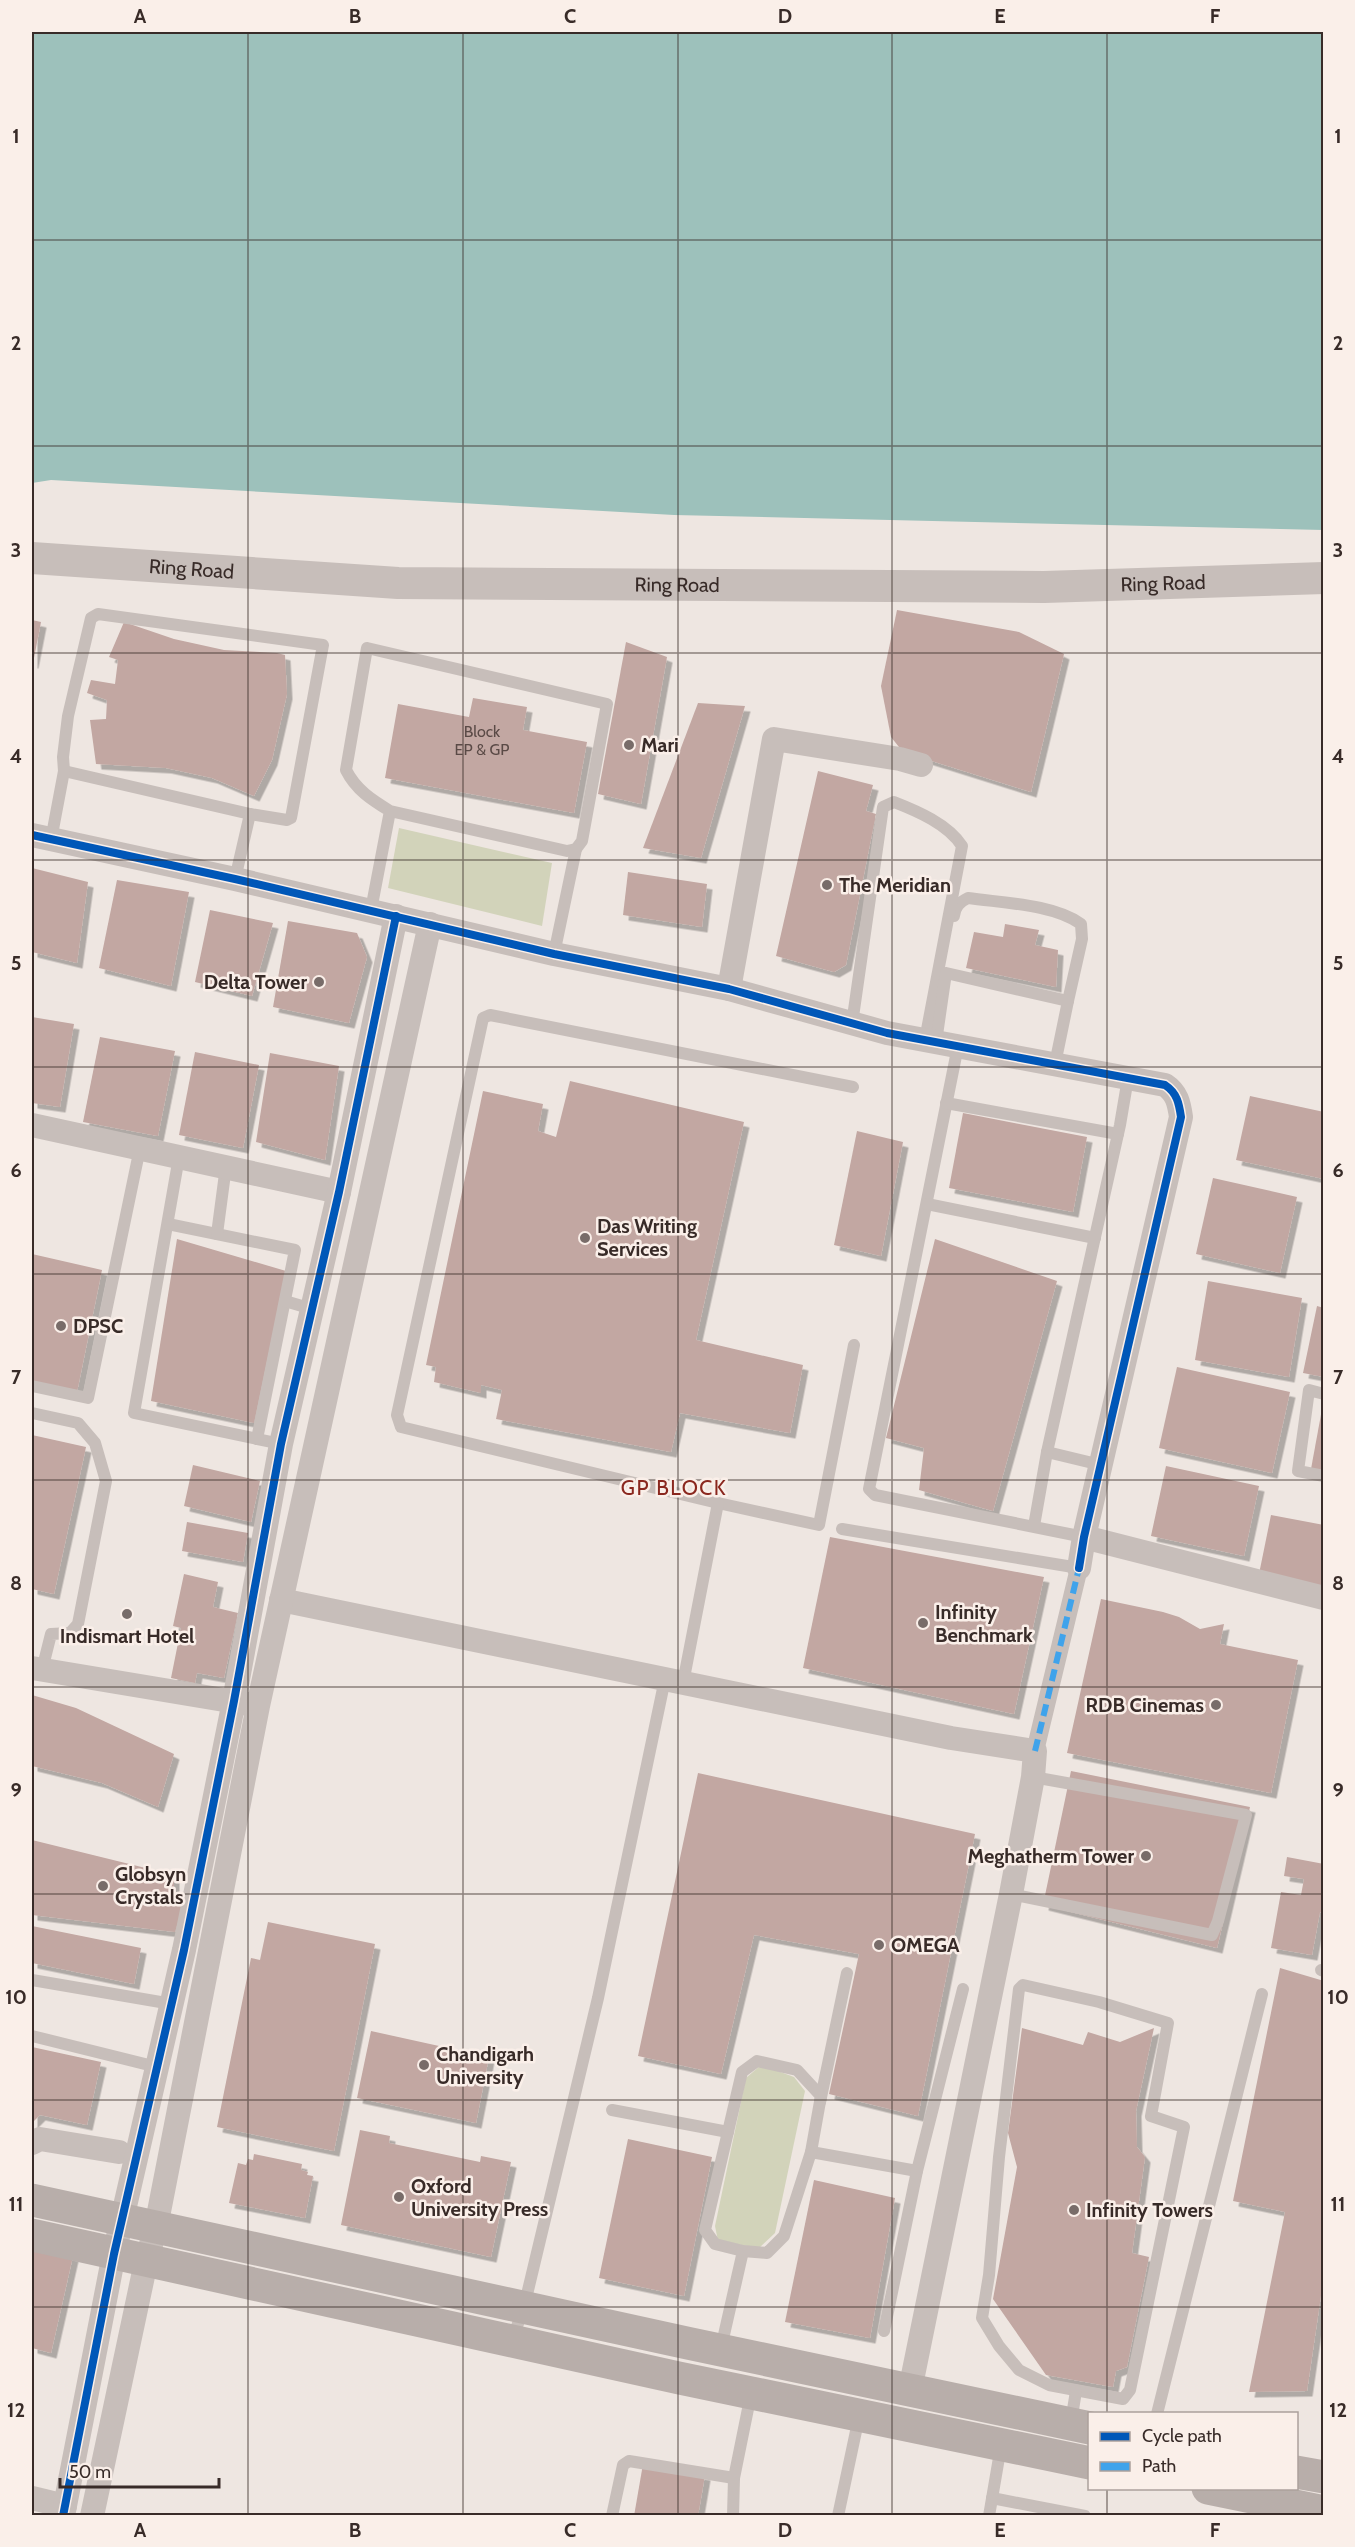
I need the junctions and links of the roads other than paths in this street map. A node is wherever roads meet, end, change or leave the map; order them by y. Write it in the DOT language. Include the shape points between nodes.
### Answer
graph roads {
  1 [pos="32,558"];
  2 [pos="1323,578"];
  3 [pos="921,765"];
  4 [pos="64,771"];
  5 [pos="390,812"];
  6 [pos="250,814"];
  7 [pos="41,837"];
  8 [pos="576,849"];
  9 [pos="235,879"];
  10 [pos="371,910"];
  11 [pos="396,916"];
  12 [pos="430,924"];
  13 [pos="554,954"];
  14 [pos="946,974"];
  15 [pos="729,989"];
  16 [pos="1068,1000"];
  17 [pos="852,1024"];
  18 [pos="940,1043"];
  19 [pos="1055,1065"];
  20 [pos="1128,1078"];
  21 [pos="853,1087"];
  22 [pos="946,1103"];
  23 [pos="32,1125"];
  24 [pos="1118,1134"];
  25 [pos="140,1148"];
  26 [pos="179,1156"];
  27 [pos="226,1166"];
  28 [pos="339,1191"];
  29 [pos="927,1204"];
  30 [pos="168,1224"];
  31 [pos="217,1234"];
  32 [pos="1095,1238"];
  33 [pos="285,1301"];
  34 [pos="312,1309"];
  35 [pos="854,1345"];
  36 [pos="32,1386"];
  37 [pos="1323,1394"];
  38 [pos="32,1413"];
  39 [pos="257,1439"];
  40 [pos="281,1444"];
  41 [pos="1047,1452"];
  42 [pos="1101,1465"];
  43 [pos="1323,1476"];
  44 [pos="718,1503"];
  45 [pos="1034,1526"];
  46 [pos="842,1529"];
  47 [pos="1084,1538"];
  48 [pos="1079,1568"];
  49 [pos="1323,1598"];
  50 [pos="281,1600"];
  51 [pos="37,1669"];
  52 [pos="674,1681"];
  53 [pos="234,1701"];
  54 [pos="258,1706"];
  55 [pos="1035,1751"];
  56 [pos="1033,1777"];
  57 [pos="1011,1894"];
  58 [pos="847,1972"];
  59 [pos="32,1980"];
  60 [pos="963,1989"];
  61 [pos="1262,1994"];
  62 [pos="172,2004"];
  63 [pos="32,2036"];
  64 [pos="158,2067"];
  65 [pos="820,2103"];
  66 [pos="612,2110"];
  67 [pos="728,2132"];
  68 [pos="32,2143"];
  69 [pos="119,2152"];
  70 [pos="811,2152"];
  71 [pos="917,2170"];
  72 [pos="32,2200"];
  73 [pos="123,2219"];
  74 [pos="156,2227"];
  75 [pos="32,2235"];
  76 [pos="743,2251"];
  77 [pos="114,2254"];
  78 [pos="146,2262"];
  79 [pos="524,2307"];
  80 [pos="884,2331"];
  81 [pos="511,2341"];
  82 [pos="720,2350"];
  83 [pos="900,2388"];
  84 [pos="1076,2391"];
  85 [pos="752,2393"];
  86 [pos="1158,2412"];
  87 [pos="871,2417"];
  88 [pos="1080,2426"];
  89 [pos="1002,2445"];
  90 [pos="1088,2463"];
  91 [pos="1298,2472"];
  92 [pos="1323,2477"];
  93 [pos="734,2478"];
  94 [pos="1218,2490"];
  95 [pos="32,2498"];
  96 [pos="992,2498"];
  97 [pos="64,2511"];
  98 [pos="1323,2512"];
  99 [pos="92,2516"];
  100 [pos="612,2516"];
  101 [pos="733,2516"];
  102 [pos="838,2516"];
  103 [pos="989,2516"];
  104 [pos="1085,2516"];
  1 -- 2 [label="street, Ring Road" via="398,583 1044,587"];
  3 -- 15 [label="street" via="774,739"];
  4 -- 6 [label="lane"];
  4 -- 6 [label="lane" via="68,716 93,615 323,645 291,818"];
  4 -- 7 [label="lane"];
  5 -- 8 [label="lane" via="567,851"];
  5 -- 8 [label="lane" via="369,799 346,770 367,648 607,704 582,841"];
  5 -- 10 [label="lane"];
  6 -- 9 [label="lane"];
  7 -- 9 [label="street"];
  8 -- 13 [label="lane"];
  9 -- 10 [label="street"];
  10 -- 11 [label="street"];
  11 -- 12 [label="street"];
  11 -- 28 [label="street"];
  12 -- 13 [label="street"];
  12 -- 50 [label="street"];
  13 -- 15 [label="street"];
  14 -- 16 [label="lane"];
  14 -- 16 [label="lane" via="955,910 961,902 969,898 1027,906 1069,915 1081,924 1082,939"];
  14 -- 18 [label="lane"];
  15 -- 17 [label="street"];
  16 -- 19 [label="lane"];
  17 -- 18 [label="street"];
  17 -- 18 [label="lane" via="884,807 894,802 917,811 952,834 962,846"];
  18 -- 19 [label="street"];
  18 -- 22 [label="lane"];
  19 -- 20 [label="street"];
  20 -- 24 [label="lane"];
  20 -- 42 [label="street" via="1173,1090 1180,1117"];
  21 -- 44 [label="lane" via="490,1015 483,1018 398,1422 401,1427"];
  22 -- 24 [label="lane"];
  22 -- 29 [label="lane"];
  23 -- 25 [label="street"];
  24 -- 32 [label="lane"];
  25 -- 26 [label="street"];
  25 -- 36 [label="lane" via="88,1398"];
  26 -- 27 [label="street"];
  26 -- 30 [label="lane"];
  27 -- 28 [label="street"];
  27 -- 31 [label="lane"];
  28 -- 34 [label="street"];
  29 -- 32 [label="lane"];
  29 -- 45 [label="lane" via="869,1489 875,1495"];
  30 -- 31 [label="lane"];
  30 -- 39 [label="lane" via="134,1413"];
  31 -- 33 [label="lane" via="295,1250"];
  32 -- 41 [label="lane"];
  33 -- 34 [label="lane"];
  33 -- 39 [label="lane"];
  34 -- 40 [label="street"];
  35 -- 44 [label="lane" via="819,1525"];
  37 -- 43 [label="lane" via="1309,1390 1298,1471"];
  38 -- 51 [label="lane" via="83,1427 95,1443 106,1481 78,1624 70,1633 51,1634"];
  39 -- 40 [label="lane"];
  40 -- 53 [label="street"];
  41 -- 42 [label="lane"];
  41 -- 45 [label="lane"];
  42 -- 47 [label="street"];
  44 -- 52 [label="lane"];
  45 -- 47 [label="lane"];
  46 -- 48 [label="lane"];
  47 -- 48 [label="street"];
  47 -- 49 [label="street"];
  48 -- 55 [label="street"];
  50 -- 52 [label="street"];
  50 -- 54 [label="street"];
  51 -- 53 [label="street"];
  52 -- 55 [label="street" via="951,1738"];
  52 -- 79 [label="lane"];
  53 -- 54 [label="street"];
  53 -- 62 [label="street"];
  54 -- 74 [label="street"];
  55 -- 56 [label="street"];
  56 -- 57 [label="street"];
  56 -- 57 [label="lane" via="1246,1815 1212,1935"];
  57 -- 83 [label="street"];
  58 -- 65 [label="lane"];
  59 -- 62 [label="lane"];
  60 -- 71 [label="lane"];
  61 -- 86 [label="lane"];
  62 -- 64 [label="street"];
  63 -- 64 [label="lane"];
  64 -- 73 [label="street"];
  65 -- 67 [label="lane" via="821,2096 797,2070 757,2061 742,2073"];
  65 -- 70 [label="lane"];
  66 -- 67 [label="lane"];
  67 -- 76 [label="lane" via="705,2229 715,2244"];
  68 -- 69 [label="street" via="40,2139"];
  70 -- 71 [label="lane"];
  70 -- 76 [label="lane" via="784,2236 767,2253"];
  71 -- 80 [label="lane"];
  72 -- 73 [label="main road"];
  73 -- 74 [label="main road"];
  73 -- 77 [label="street"];
  74 -- 78 [label="street"];
  74 -- 79 [label="main road"];
  75 -- 77 [label="main road"];
  76 -- 82 [label="lane"];
  77 -- 78 [label="main road"];
  77 -- 97 [label="street"];
  78 -- 81 [label="main road"];
  78 -- 99 [label="street"];
  79 -- 81 [label="lane"];
  79 -- 82 [label="main road"];
  81 -- 85 [label="main road"];
  82 -- 83 [label="main road"];
  83 -- 87 [label="main road"];
  83 -- 88 [label="main road"];
  84 -- 84 [label="lane" via="1123,2398 1130,2390 1184,2127 1151,2116 1168,2023 1023,1985 1019,1989 982,2318 1019,2370 1049,2385"];
  84 -- 88 [label="lane"];
  85 -- 87 [label="main road"];
  85 -- 93 [label="lane"];
  87 -- 89 [label="main road"];
  87 -- 102 [label="lane"];
  89 -- 90 [label="main road"];
  89 -- 96 [label="lane"];
  91 -- 92 [label="main road"];
  93 -- 100 [label="lane" via="626,2462"];
  93 -- 101 [label="lane"];
  94 -- 98 [label="main road"];
  95 -- 97 [label="street"];
  96 -- 103 [label="lane"];
  96 -- 104 [label="lane"];
}
